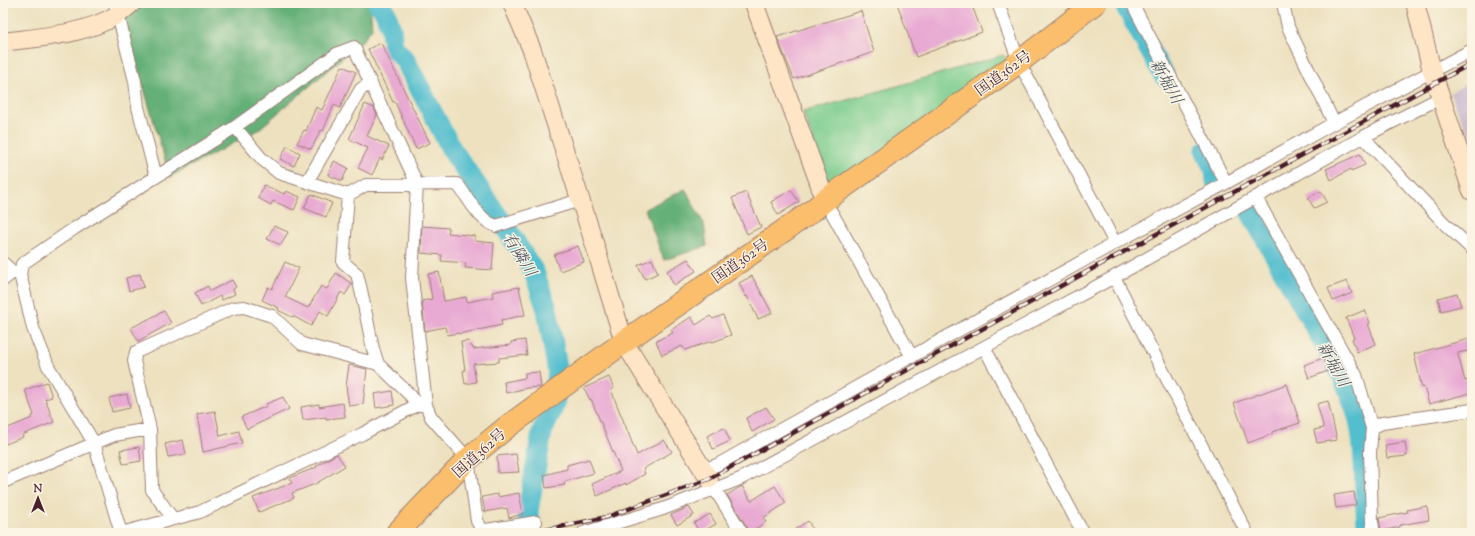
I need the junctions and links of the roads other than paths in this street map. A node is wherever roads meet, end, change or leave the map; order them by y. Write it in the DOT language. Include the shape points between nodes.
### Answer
graph roads {
  1 [pos="132,3"];
  2 [pos="512,3"];
  3 [pos="754,3"];
  4 [pos="998,3"];
  5 [pos="1095,3"];
  6 [pos="1132,3"];
  7 [pos="1283,3"];
  8 [pos="1415,3"];
  9 [pos="116,9"];
  10 [pos="3,42"];
  11 [pos="1472,50"];
  12 [pos="1019,62"];
  13 [pos="1432,71"];
  14 [pos="371,83"];
  15 [pos="1442,97"];
  16 [pos="1334,123"];
  17 [pos="235,127"];
  18 [pos="1363,137"];
  19 [pos="156,177"];
  20 [pos="307,182"];
  21 [pos="1226,183"];
  22 [pos="417,184"];
  23 [pos="1472,191"];
  24 [pos="348,195"];
  25 [pos="1256,198"];
  26 [pos="580,200"];
  27 [pos="824,201"];
  28 [pos="1115,243"];
  29 [pos="1472,249"];
  30 [pos="3,263"];
  31 [pos="16,273"];
  32 [pos="1114,277"];
  33 [pos="3,280"];
  34 [pos="624,342"];
  35 [pos="984,347"];
  36 [pos="912,357"];
  37 [pos="378,364"];
  38 [pos="421,405"];
  39 [pos="1472,410"];
  40 [pos="1372,428"];
  41 [pos="150,429"];
  42 [pos="94,443"];
  43 [pos="468,459"];
  44 [pos="710,479"];
  45 [pos="3,482"];
  46 [pos="173,519"];
  47 [pos="536,522"];
  48 [pos="121,533"];
  49 [pos="397,533"];
  50 [pos="584,533"];
  51 [pos="742,533"];
  52 [pos="1083,533"];
  53 [pos="1247,533"];
  54 [pos="1374,533"];
  1 -- 9 [label="street"];
  2 -- 26 [label="street" via="532,50"];
  3 -- 27 [label="street"];
  4 -- 12 [label="street"];
  5 -- 12 [label="highway, 国道362号"];
  6 -- 21 [label="street"];
  7 -- 16 [label="street" via="1288,27"];
  8 -- 13 [label="street"];
  9 -- 10 [label="street" via="100,23 83,29"];
  9 -- 19 [label="street"];
  11 -- 13 [label="street"];
  12 -- 27 [label="highway, 国道362号"];
  12 -- 28 [label="street"];
  13 -- 15 [label="street"];
  13 -- 16 [label="street"];
  14 -- 17 [label="street" via="354,47 338,53"];
  14 -- 20 [label="street" via="361,89"];
  14 -- 22 [label="street"];
  15 -- 18 [label="street"];
  15 -- 23 [label="street"];
  16 -- 21 [label="street"];
  17 -- 19 [label="street"];
  17 -- 20 [label="street" via="262,159 279,173"];
  18 -- 25 [label="street"];
  18 -- 29 [label="street"];
  19 -- 31 [label="street" via="22,264"];
  20 -- 24 [label="street"];
  21 -- 28 [label="street"];
  22 -- 24 [label="street" via="366,185"];
  22 -- 26 [label="street" via="457,184 482,217 496,226"];
  22 -- 38 [label="street" via="412,278"];
  24 -- 37 [label="street" via="343,262 357,274"];
  25 -- 32 [label="street"];
  25 -- 40 [label="street" via="1356,375"];
  26 -- 34 [label="street"];
  27 -- 34 [label="highway, 国道362号"];
  27 -- 36 [label="street"];
  28 -- 36 [label="street"];
  30 -- 31 [label="street"];
  31 -- 33 [label="street"];
  31 -- 42 [label="street" via="48,366"];
  32 -- 35 [label="street"];
  32 -- 53 [label="street"];
  34 -- 43 [label="highway, 国道362号" via="507,427"];
  34 -- 44 [label="street"];
  35 -- 44 [label="street" via="740,479"];
  35 -- 52 [label="street"];
  36 -- 44 [label="street" via="717,466"];
  37 -- 38 [label="street"];
  37 -- 41 [label="street" via="302,344 272,316 244,307 233,308 136,352 134,361"];
  38 -- 43 [label="street"];
  38 -- 46 [label="street" via="200,512"];
  39 -- 40 [label="street" via="1382,423"];
  40 -- 54 [label="street" via="1370,452"];
  41 -- 42 [label="street" via="114,435"];
  41 -- 46 [label="street" via="152,490"];
  42 -- 45 [label="street"];
  42 -- 48 [label="street"];
  43 -- 47 [label="street" via="477,521 481,528 486,530"];
  43 -- 49 [label="highway, 国道362号"];
  44 -- 50 [label="street" via="663,509"];
  44 -- 51 [label="street"];
  46 -- 48 [label="street"];
}
